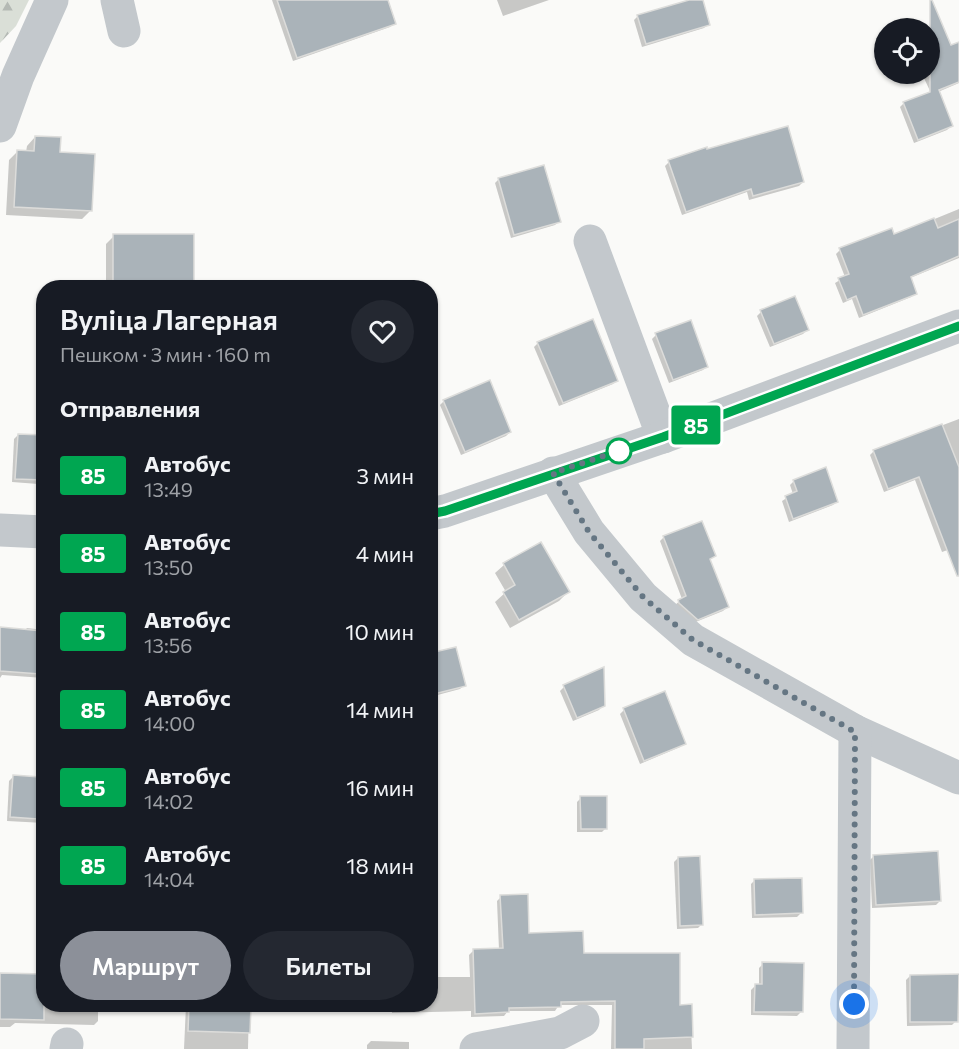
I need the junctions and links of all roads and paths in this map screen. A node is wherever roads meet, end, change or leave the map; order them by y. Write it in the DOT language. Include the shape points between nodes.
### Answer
graph roads {
  1 [pos="52,0"];
  2 [pos="0,126"];
  3 [pos="591,241"];
  4 [pos="959,326"];
  5 [pos="663,437"];
  6 [pos="553,473"];
  7 [pos="438,512"];
  8 [pos="0,530"];
  9 [pos="36,532"];
  10 [pos="855,732"];
  11 [pos="959,778"];
  12 [pos="583,1021"];
  13 [pos="476,1049"];
  14 [pos="854,1049"];
  1 -- 2 [label="street"];
  3 -- 5 [label="street"];
  4 -- 5 [label="street"];
  5 -- 6 [label="street"];
  6 -- 7 [label="street"];
  6 -- 10 [label="street" via="589,532 643,597 693,640"];
  8 -- 9 [label="street"];
  10 -- 11 [label="street"];
  10 -- 14 [label="street"];
  12 -- 13 [label="street" via="560,1033"];
}
